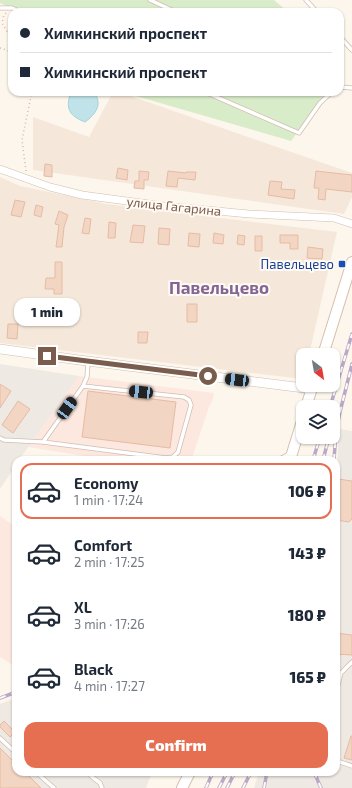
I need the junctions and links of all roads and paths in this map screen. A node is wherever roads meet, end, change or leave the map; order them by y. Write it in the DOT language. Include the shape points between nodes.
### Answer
graph roads {
  1 [pos="150,0"];
  2 [pos="306,0"];
  3 [pos="0,8"];
  4 [pos="12,8"];
  5 [pos="167,8"];
  6 [pos="313,8"];
  7 [pos="8,12"];
  8 [pos="8,33"];
  9 [pos="344,41"];
  10 [pos="352,50"];
  11 [pos="31,96"];
  12 [pos="214,96"];
  13 [pos="328,96"];
  14 [pos="0,169"];
  15 [pos="27,178"];
  16 [pos="352,224"];
  17 [pos="352,262"];
  18 [pos="325,348"];
  19 [pos="0,349"];
  20 [pos="88,362"];
  21 [pos="296,385"];
  22 [pos="84,386"];
  23 [pos="0,438"];
  24 [pos="296,440"];
  25 [pos="42,442"];
  26 [pos="150,456"];
  27 [pos="174,456"];
  28 [pos="291,456"];
  29 [pos="352,662"];
  30 [pos="340,677"];
  31 [pos="0,738"];
  32 [pos="12,749"];
  33 [pos="340,762"];
  34 [pos="352,766"];
  35 [pos="40,776"];
  36 [pos="91,776"];
  37 [pos="188,776"];
  38 [pos="54,788"];
  39 [pos="102,788"];
  40 [pos="182,788"];
  1 -- 5 [label="lane"];
  2 -- 6 [label="lane"];
  3 -- 4 [label="lane"];
  7 -- 8 [label="path" via="2,23"];
  9 -- 10 [label="lane"];
  11 -- 15 [label="path" via="22,140"];
  12 -- 13 [label="lane" via="300,133"];
  14 -- 15 [label="street, улица Гагарина"];
  15 -- 16 [label="street, улица Гагарина" via="82,195 249,214 334,218"];
  17 -- 18 [label="main road"];
  19 -- 20 [label="street"];
  20 -- 21 [label="street"];
  20 -- 22 [label="lane"];
  22 -- 25 [label="lane"];
  22 -- 27 [label="lane" via="184,397 189,400 191,405 178,452"];
  23 -- 25 [label="lane"];
  24 -- 28 [label="main road"];
  25 -- 26 [label="lane"];
  29 -- 30 [label="lane"];
  31 -- 32 [label="lane"];
  33 -- 34 [label="lane"];
  35 -- 38 [label="lane"];
  36 -- 39 [label="lane"];
  37 -- 40 [label="main road"];
}
